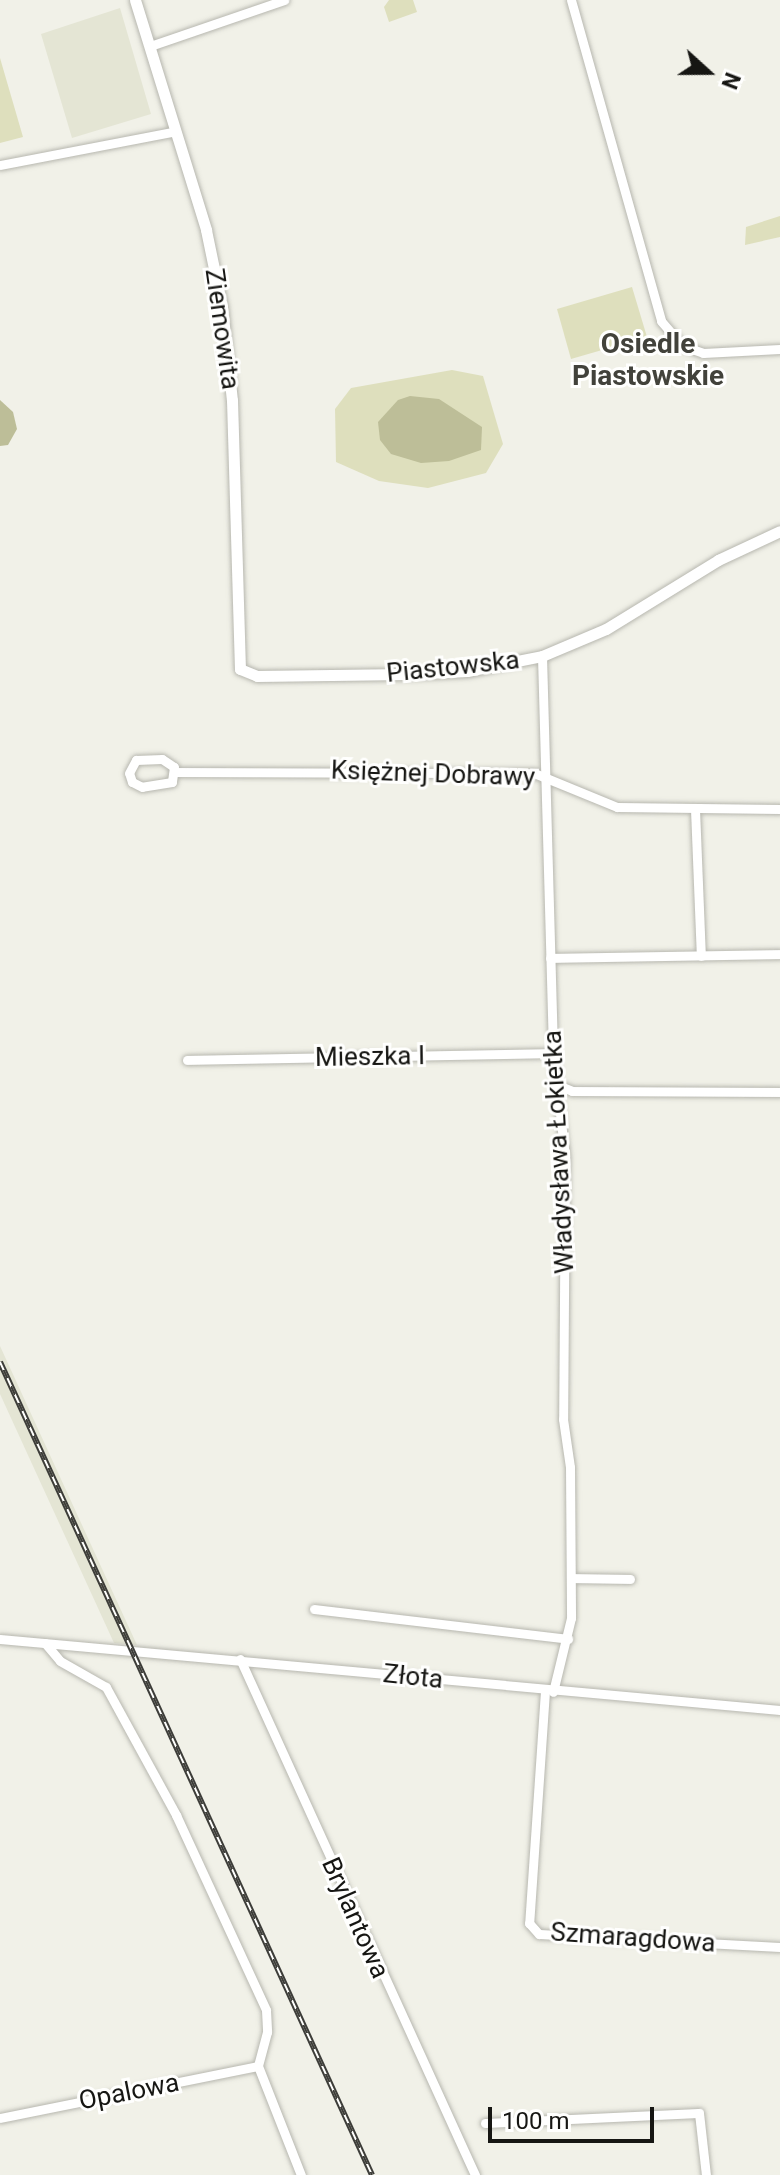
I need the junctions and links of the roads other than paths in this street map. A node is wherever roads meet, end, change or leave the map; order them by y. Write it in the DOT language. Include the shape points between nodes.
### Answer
graph roads {
  1 [pos="135,0"];
  2 [pos="284,0"];
  3 [pos="571,0"];
  4 [pos="252,5"];
  5 [pos="150,46"];
  6 [pos="176,131"];
  7 [pos="0,165"];
  8 [pos="780,349"];
  9 [pos="780,531"];
  10 [pos="542,656"];
  11 [pos="240,669"];
  12 [pos="175,772"];
  13 [pos="545,776"];
  14 [pos="695,809"];
  15 [pos="780,809"];
  16 [pos="780,954"];
  17 [pos="701,956"];
  18 [pos="550,958"];
  19 [pos="553,1053"];
  20 [pos="187,1060"];
  21 [pos="555,1084"];
  22 [pos="780,1092"];
  23 [pos="571,1578"];
  24 [pos="630,1579"];
  25 [pos="314,1609"];
  26 [pos="0,1639"];
  27 [pos="568,1639"];
  28 [pos="45,1643"];
  29 [pos="240,1659"];
  30 [pos="549,1692"];
  31 [pos="780,1710"];
  32 [pos="780,1947"];
  33 [pos="258,2066"];
  34 [pos="0,2118"];
  35 [pos="485,2123"];
  36 [pos="301,2175"];
  37 [pos="475,2175"];
  38 [pos="706,2175"];
  1 -- 5 [label="street, Ziemowita"];
  2 -- 4 [label="street"];
  3 -- 8 [label="street" via="661,321 683,346 703,353"];
  4 -- 5 [label="street"];
  5 -- 6 [label="street, Ziemowita"];
  6 -- 7 [label="street"];
  6 -- 11 [label="street, Ziemowita" via="214,263 229,356"];
  9 -- 10 [label="street, Piastowska" via="718,560 606,629"];
  10 -- 11 [label="street, Piastowska" via="467,671 406,674 257,676"];
  10 -- 13 [label="street, Władysława Łokietka"];
  12 -- 12 [label="street, Księżnej Dobrawy" via="167,760 141,759 129,773 142,787 168,785"];
  12 -- 13 [label="street, Księżnej Dobrawy"];
  13 -- 14 [label="street, Księżnej Dobrawy" via="617,807"];
  13 -- 18 [label="street, Władysława Łokietka"];
  14 -- 15 [label="street, Księżnej Dobrawy"];
  14 -- 17 [label="street"];
  16 -- 17 [label="street"];
  17 -- 18 [label="street"];
  18 -- 19 [label="street, Władysława Łokietka"];
  19 -- 20 [label="street, Mieszka I"];
  19 -- 21 [label="street, Władysława Łokietka"];
  21 -- 22 [label="street" via="572,1091"];
  21 -- 23 [label="street, Władysława Łokietka" via="565,1156 563,1419 570,1467"];
  23 -- 24 [label="street"];
  23 -- 27 [label="street, Władysława Łokietka"];
  25 -- 27 [label="street"];
  26 -- 28 [label="street, Złota"];
  27 -- 30 [label="street, Władysława Łokietka"];
  28 -- 29 [label="street, Złota"];
  28 -- 33 [label="street" via="48,1652 106,1687 176,1815 266,2010 267,2032"];
  29 -- 30 [label="street, Złota"];
  29 -- 37 [label="street, Brylantowa"];
  30 -- 31 [label="street, Złota"];
  30 -- 32 [label="street, Szmaragdowa" via="529,1923 539,1934"];
  33 -- 34 [label="street, Opalowa"];
  33 -- 36 [label="street"];
  35 -- 38 [label="street" via="699,2113"];
}
